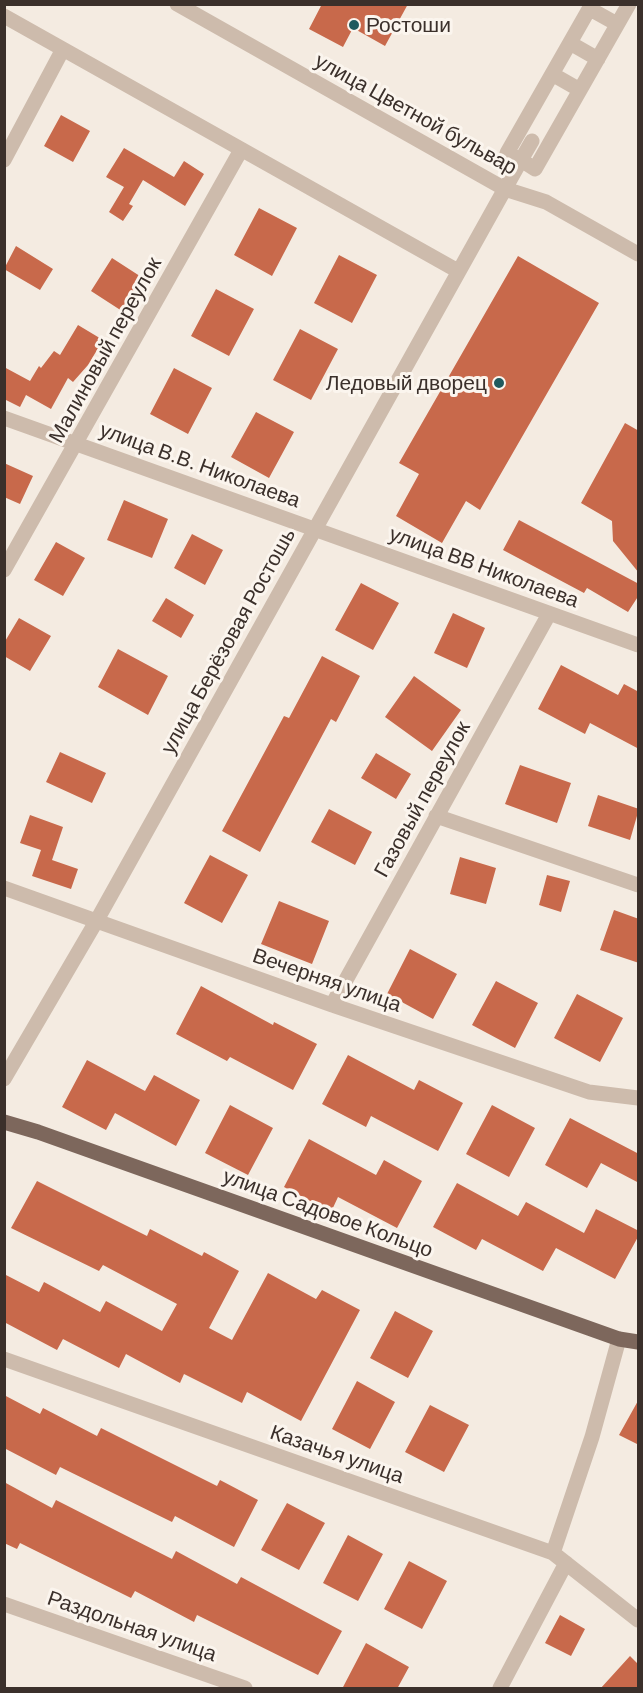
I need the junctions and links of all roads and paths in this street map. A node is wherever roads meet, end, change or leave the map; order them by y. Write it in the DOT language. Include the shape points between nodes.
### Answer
graph roads {
  1 [pos="177,4"];
  2 [pos="628,4"];
  3 [pos="591,7"];
  4 [pos="4,16"];
  5 [pos="617,24"];
  6 [pos="570,43"];
  7 [pos="63,49"];
  8 [pos="598,59"];
  9 [pos="552,74"];
  10 [pos="580,90"];
  11 [pos="525,137"];
  12 [pos="546,149"];
  13 [pos="242,150"];
  14 [pos="4,160"];
  15 [pos="520,160"];
  16 [pos="505,189"];
  17 [pos="639,254"];
  18 [pos="458,271"];
  19 [pos="4,418"];
  20 [pos="76,443"];
  21 [pos="315,528"];
  22 [pos="4,570"];
  23 [pos="549,614"];
  24 [pos="639,645"];
  25 [pos="436,816"];
  26 [pos="639,885"];
  27 [pos="4,888"];
  28 [pos="98,920"];
  29 [pos="332,1005"];
  30 [pos="4,1078"];
  31 [pos="639,1098"];
  32 [pos="4,1122"];
  33 [pos="619,1339"];
  34 [pos="639,1342"];
  35 [pos="4,1359"];
  36 [pos="553,1553"];
  37 [pos="566,1563"];
  38 [pos="4,1604"];
  39 [pos="638,1619"];
  40 [pos="245,1689"];
  41 [pos="500,1689"];
  1 -- 16 [label="street, улица Цветной бульвар"];
  2 -- 5 [label="street"];
  3 -- 5 [label="street"];
  3 -- 6 [label="street"];
  4 -- 7 [label="street"];
  5 -- 8 [label="street"];
  6 -- 8 [label="street"];
  6 -- 9 [label="street"];
  7 -- 13 [label="street"];
  7 -- 14 [label="street"];
  8 -- 10 [label="street"];
  9 -- 10 [label="street"];
  9 -- 11 [label="street"];
  10 -- 12 [label="street"];
  11 -- 12 [label="street"];
  11 -- 15 [label="street, улица Берёзовая Ростошь"];
  12 -- 15 [label="street" via="535,169"];
  13 -- 18 [label="street"];
  13 -- 20 [label="street, Малиновый переулок"];
  15 -- 16 [label="street, улица Берёзовая Ростошь"];
  16 -- 17 [label="street, улица Цветной бульвар" via="546,202"];
  16 -- 18 [label="street, улица Берёзовая Ростошь"];
  18 -- 21 [label="street, улица Берёзовая Ростошь"];
  19 -- 20 [label="street, улица В.В. Николаева"];
  20 -- 21 [label="street, улица В.В. Николаева"];
  20 -- 22 [label="street, Малиновый переулок"];
  21 -- 23 [label="street, улица ВВ Николаева"];
  21 -- 28 [label="street, улица Берёзовая Ростошь"];
  23 -- 24 [label="street, улица ВВ Николаева"];
  23 -- 25 [label="street, Газовый переулок"];
  25 -- 26 [label="street"];
  25 -- 29 [label="street, Газовый переулок"];
  27 -- 28 [label="street, Вечерняя улица"];
  28 -- 29 [label="street, Вечерняя улица"];
  28 -- 30 [label="street, улица Берёзовая Ростошь"];
  29 -- 31 [label="street, Вечерняя улица" via="589,1092"];
  32 -- 33 [label="main road, улица Садовое Кольцо"];
  33 -- 34 [label="main road, улица Садовое Кольцо"];
  33 -- 36 [label="street" via="592,1437"];
  35 -- 36 [label="street, Казачья улица"];
  36 -- 37 [label="street, Казачья улица"];
  37 -- 39 [label="street, Казачья улица"];
  37 -- 41 [label="street"];
  38 -- 40 [label="street, Раздольная улица"];
}
